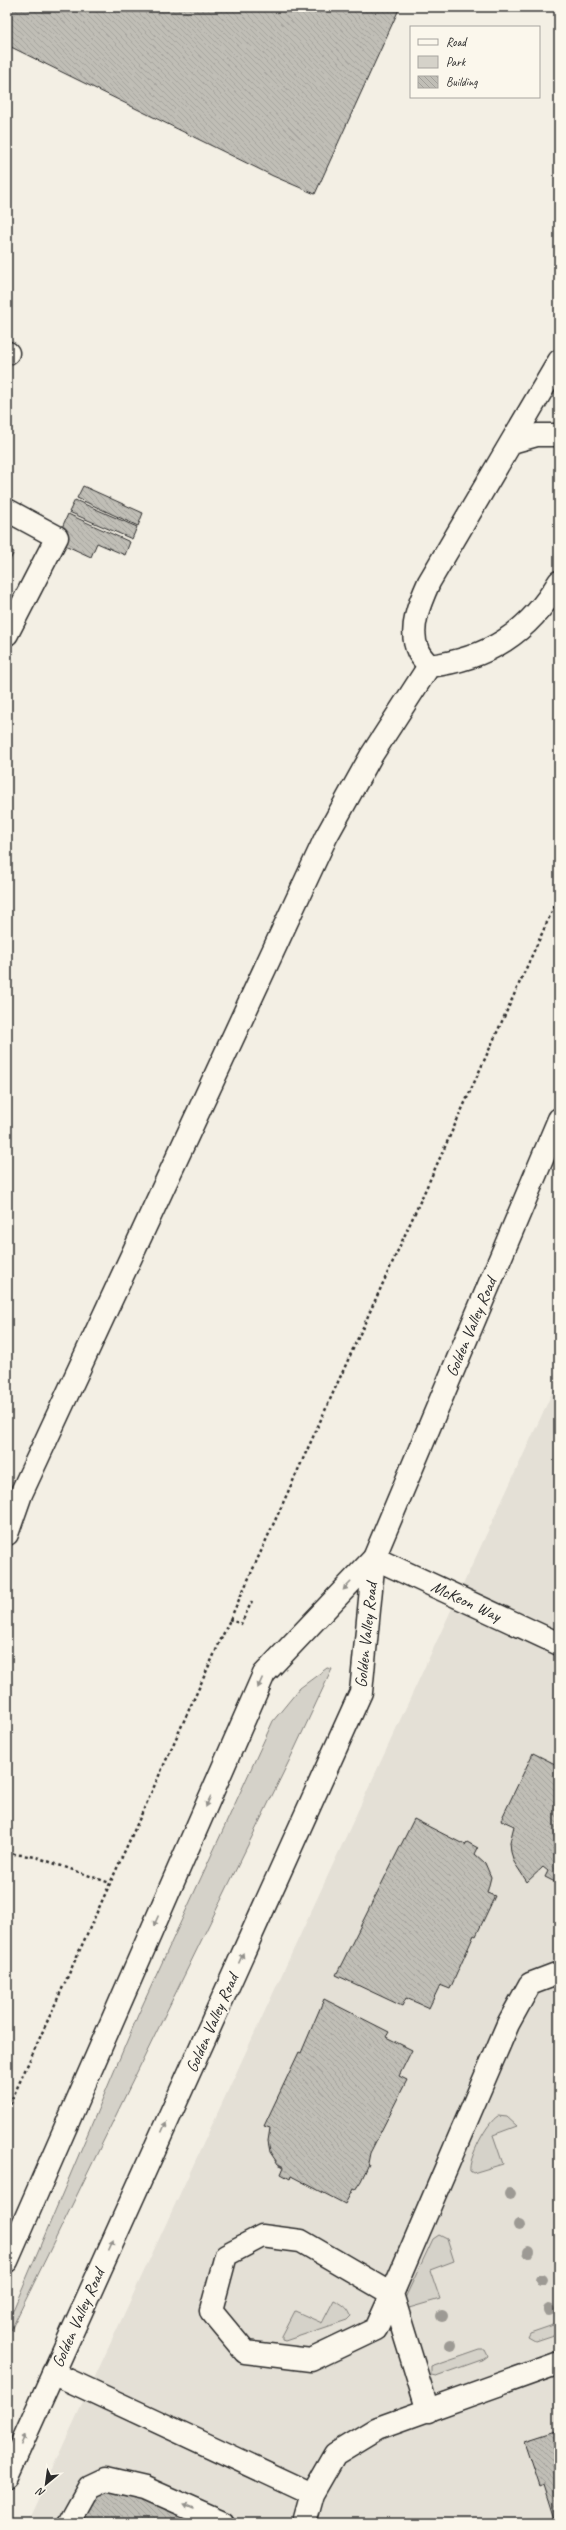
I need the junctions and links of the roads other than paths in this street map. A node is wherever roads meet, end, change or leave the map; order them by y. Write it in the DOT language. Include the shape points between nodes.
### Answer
graph roads {
  1 [pos="559,361"];
  2 [pos="559,435"];
  3 [pos="512,442"];
  4 [pos="7,510"];
  5 [pos="559,582"];
  6 [pos="7,634"];
  7 [pos="429,666"];
  8 [pos="559,1119"];
  9 [pos="7,1534"];
  10 [pos="374,1558"];
  11 [pos="559,1644"];
  12 [pos="559,1973"];
  13 [pos="7,2261"];
  14 [pos="392,2294"];
  15 [pos="559,2363"];
  16 [pos="53,2373"];
  17 [pos="428,2411"];
  18 [pos="7,2476"];
  19 [pos="312,2494"];
  20 [pos="69,2523"];
  21 [pos="224,2523"];
  22 [pos="304,2523"];
  1 -- 3 [label="main road"];
  2 -- 3 [label="main road" via="537,436"];
  3 -- 7 [label="main road" via="429,582 418,606 415,632 418,651"];
  4 -- 6 [label="main road" via="57,538"];
  5 -- 7 [label="main road" via="527,624 495,648 450,664"];
  7 -- 9 [label="main road" via="370,756 326,837 21,1494"];
  8 -- 10 [label="main road, Golden Valley Road"];
  10 -- 11 [label="main road, McKeon Way"];
  10 -- 13 [label="main road, Golden Valley Road, one-way" via="264,1674"];
  16 -- 10 [label="main road, Golden Valley Road, one-way" via="362,1692"];
  12 -- 14 [label="main road" via="530,1984 508,2024"];
  14 -- 14 [label="main road" via="301,2241 262,2236 226,2255 211,2311 245,2352 311,2360 376,2329"];
  14 -- 17 [label="main road"];
  15 -- 17 [label="main road"];
  18 -- 16 [label="main road, Golden Valley Road, one-way"];
  16 -- 19 [label="main road"];
  17 -- 19 [label="main road" via="378,2428 335,2454"];
  19 -- 22 [label="main road"];
  21 -- 20 [label="main road, one-way" via="145,2488 106,2479 89,2487"];
}
